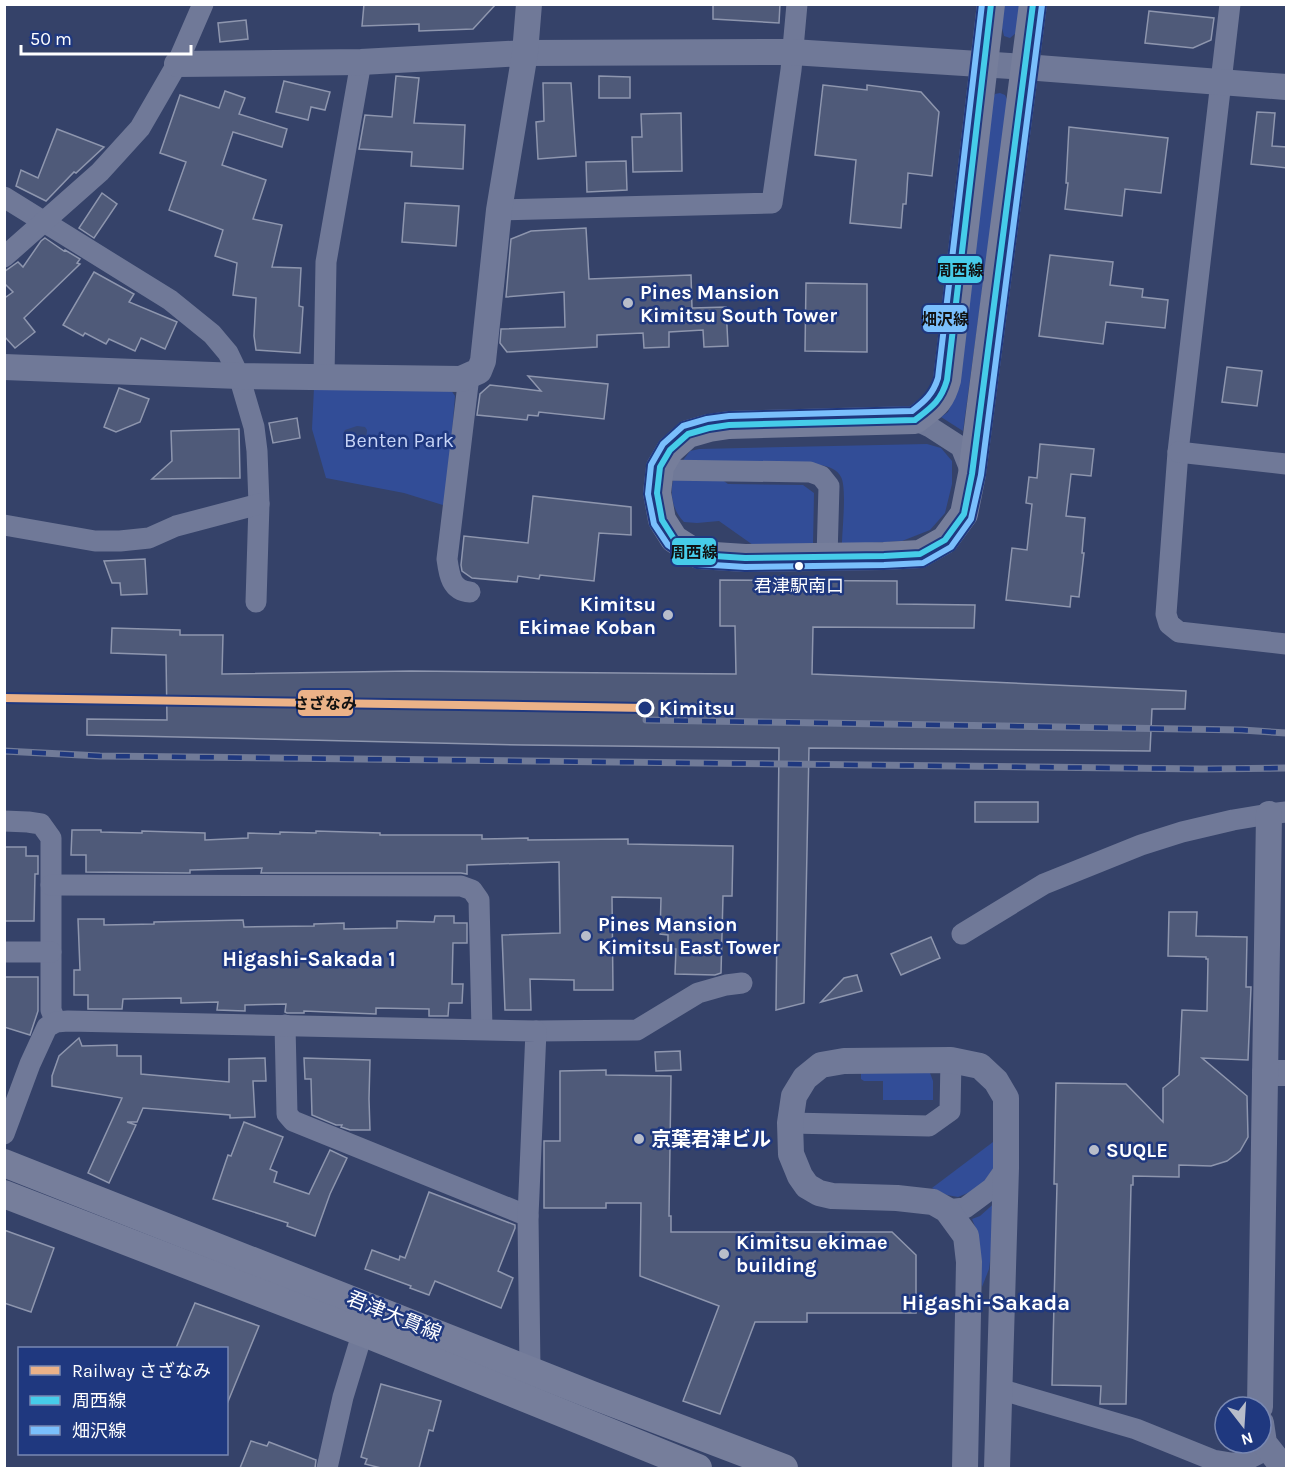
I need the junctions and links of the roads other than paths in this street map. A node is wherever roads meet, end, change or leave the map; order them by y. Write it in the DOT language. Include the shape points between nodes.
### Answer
graph roads {
  1 [pos="203,4"];
  2 [pos="529,4"];
  3 [pos="797,4"];
  4 [pos="991,4"];
  5 [pos="1033,4"];
  6 [pos="1230,4"];
  7 [pos="792,52"];
  8 [pos="525,53"];
  9 [pos="361,62"];
  10 [pos="177,64"];
  11 [pos="983,65"];
  12 [pos="1025,67"];
  13 [pos="1221,81"];
  14 [pos="1287,87"];
  15 [pos="4,197"];
  16 [pos="499,210"];
  17 [pos="43,221"];
  18 [pos="4,257"];
  19 [pos="4,367"];
  20 [pos="239,376"];
  21 [pos="469,376"];
  22 [pos="324,377"];
  23 [pos="915,420"];
  24 [pos="1178,452"];
  25 [pos="1287,464"];
  26 [pos="660,470"];
  27 [pos="972,474"];
  28 [pos="259,504"];
  29 [pos="4,525"];
  30 [pos="827,557"];
  31 [pos="470,592"];
  32 [pos="256,602"];
  33 [pos="1287,644"];
  34 [pos="1278,813"];
  35 [pos="4,821"];
  36 [pos="51,885"];
  37 [pos="962,934"];
  38 [pos="4,952"];
  39 [pos="51,952"];
  40 [pos="742,983"];
  41 [pos="56,1022"];
  42 [pos="285,1025"];
  43 [pos="482,1029"];
  44 [pos="536,1032"];
  45 [pos="951,1060"];
  46 [pos="1276,1073"];
  47 [pos="790,1123"];
  48 [pos="4,1134"];
  49 [pos="4,1163"];
  50 [pos="1006,1168"];
  51 [pos="4,1194"];
  52 [pos="947,1210"];
  53 [pos="528,1216"];
  54 [pos="366,1320"];
  55 [pos="530,1370"];
  56 [pos="999,1389"];
  57 [pos="1261,1395"];
  58 [pos="1277,1457"];
  59 [pos="327,1468"];
  60 [pos="698,1468"];
  61 [pos="783,1468"];
  62 [pos="965,1468"];
  63 [pos="998,1468"];
  1 -- 10 [label="street"];
  2 -- 8 [label="street"];
  3 -- 7 [label="street"];
  4 -- 11 [label="main road"];
  5 -- 12 [label="main road"];
  6 -- 13 [label="street"];
  7 -- 8 [label="street"];
  7 -- 11 [label="street"];
  7 -- 16 [label="street" via="772,203"];
  8 -- 9 [label="street"];
  8 -- 16 [label="street"];
  9 -- 10 [label="street"];
  9 -- 22 [label="street" via="327,262"];
  10 -- 17 [label="street" via="140,128 100,172"];
  11 -- 12 [label="street"];
  11 -- 23 [label="main road" via="947,380 936,405"];
  12 -- 13 [label="street"];
  12 -- 27 [label="main road"];
  13 -- 14 [label="street"];
  13 -- 24 [label="street"];
  15 -- 17 [label="street"];
  16 -- 21 [label="street" via="483,361 479,371"];
  17 -- 18 [label="street"];
  17 -- 20 [label="street" via="170,300 212,334 228,353"];
  19 -- 20 [label="street"];
  20 -- 22 [label="street"];
  20 -- 28 [label="street" via="254,427"];
  21 -- 22 [label="street"];
  21 -- 31 [label="street" via="447,559 455,586"];
  23 -- 26 [label="main road" via="709,428 688,434 670,450"];
  23 -- 27 [label="street" via="961,447"];
  24 -- 25 [label="street"];
  24 -- 33 [label="street" via="1166,614 1169,624 1179,632"];
  26 -- 30 [label="main road" via="657,493 662,520 674,539 699,555"];
  26 -- 30 [label="street" via="810,472 821,477 830,486"];
  27 -- 30 [label="main road" via="964,514 945,540 920,554"];
  28 -- 29 [label="street" via="176,526 149,538 120,541 95,541"];
  28 -- 32 [label="street"];
  34 -- 37 [label="street" via="1182,832 1141,845 1044,884"];
  34 -- 46 [label="street"];
  35 -- 36 [label="street" via="41,824 51,838"];
  36 -- 39 [label="street"];
  36 -- 43 [label="street" via="461,886 479,900"];
  38 -- 39 [label="street"];
  39 -- 41 [label="street" via="51,1010"];
  40 -- 44 [label="street" via="698,993 637,1030"];
  41 -- 42 [label="street"];
  41 -- 48 [label="street" via="47,1027"];
  42 -- 43 [label="street"];
  42 -- 53 [label="street" via="287,1114 293,1120"];
  43 -- 44 [label="street"];
  44 -- 53 [label="street"];
  45 -- 47 [label="street" via="844,1061 821,1065 805,1078 794,1096"];
  45 -- 47 [label="street" via="950,1111 929,1126"];
  45 -- 50 [label="street" via="980,1066 1006,1098"];
  46 -- 57 [label="street"];
  47 -- 52 [label="street" via="791,1154 800,1176 819,1193 933,1202"];
  49 -- 54 [label="main road, 君津大貫線"];
  50 -- 52 [label="street" via="992,1188 966,1208"];
  50 -- 56 [label="street"];
  51 -- 54 [label="main road, 君津大貫線"];
  52 -- 62 [label="street" via="966,1236 969,1262"];
  53 -- 55 [label="street"];
  54 -- 55 [label="main road, 君津大貫線"];
  54 -- 59 [label="street"];
  54 -- 60 [label="main road, 君津大貫線"];
  55 -- 61 [label="main road, 君津大貫線"];
  56 -- 58 [label="street" via="1136,1429 1213,1460 1240,1463"];
  56 -- 63 [label="street"];
}
